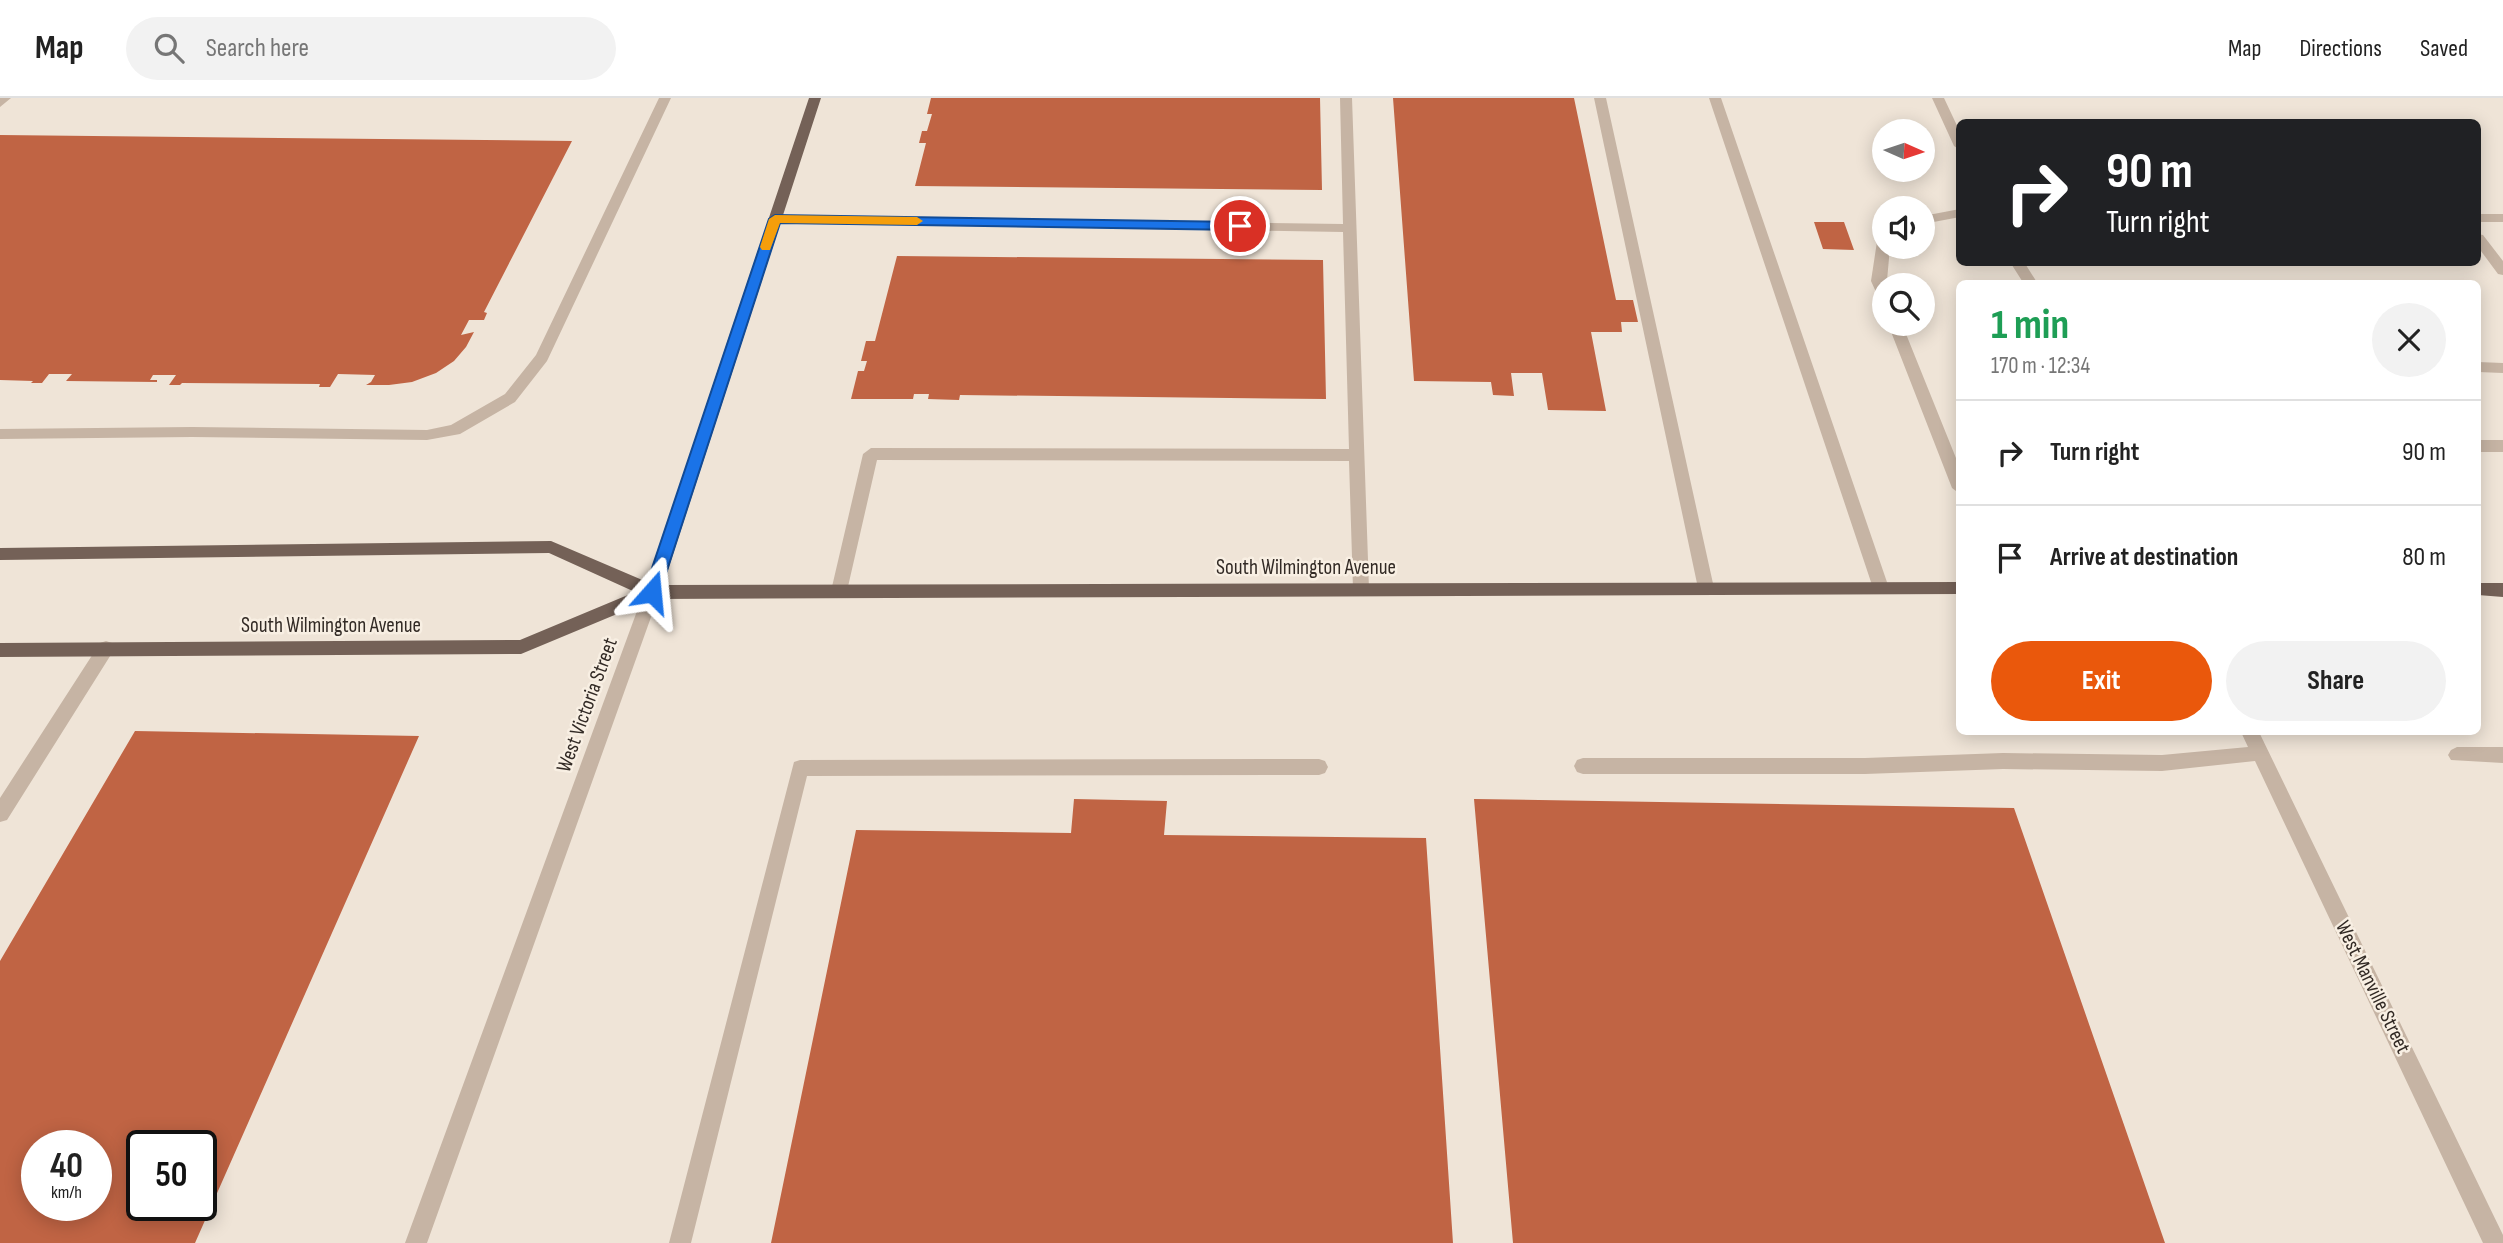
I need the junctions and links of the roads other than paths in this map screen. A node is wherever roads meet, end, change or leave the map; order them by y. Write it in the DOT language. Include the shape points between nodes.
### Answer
graph roads {
  1 [pos="5,98"];
  2 [pos="665,98"];
  3 [pos="815,98"];
  4 [pos="1346,98"];
  5 [pos="1600,98"];
  6 [pos="1715,98"];
  7 [pos="1938,98"];
  8 [pos="0,103"];
  9 [pos="1956,137"];
  10 [pos="1956,214"];
  11 [pos="1935,218"];
  12 [pos="2481,218"];
  13 [pos="2503,218"];
  14 [pos="775,219"];
  15 [pos="1350,228"];
  16 [pos="2481,242"];
  17 [pos="2503,271"];
  18 [pos="1900,336"];
  19 [pos="2481,368"];
  20 [pos="2503,368"];
  21 [pos="0,434"];
  22 [pos="2481,446"];
  23 [pos="2503,446"];
  24 [pos="1356,455"];
  25 [pos="1956,478"];
  26 [pos="0,554"];
  27 [pos="1706,588"];
  28 [pos="1881,588"];
  29 [pos="1956,588"];
  30 [pos="1361,589"];
  31 [pos="2481,589"];
  32 [pos="2503,590"];
  33 [pos="839,591"];
  34 [pos="652,592"];
  35 [pos="106,648"];
  36 [pos="0,650"];
  37 [pos="2251,735"];
  38 [pos="2260,753"];
  39 [pos="2457,755"];
  40 [pos="2503,755"];
  41 [pos="1583,766"];
  42 [pos="1318,767"];
  43 [pos="0,814"];
  44 [pos="416,1243"];
  45 [pos="680,1243"];
  46 [pos="2495,1243"];
  1 -- 8 [label="street"];
  2 -- 21 [label="street" via="542,358 510,397 455,430 427,435"];
  3 -- 14 [label="main road, West Victoria Street"];
  4 -- 15 [label="street"];
  5 -- 27 [label="street"];
  6 -- 28 [label="street"];
  7 -- 9 [label="street"];
  10 -- 11 [label="street"];
  12 -- 13 [label="street"];
  14 -- 15 [label="street"];
  14 -- 34 [label="main road, West Victoria Street"];
  15 -- 24 [label="street"];
  16 -- 17 [label="street"];
  18 -- 25 [label="street"];
  19 -- 20 [label="street"];
  22 -- 23 [label="street"];
  24 -- 30 [label="street"];
  24 -- 33 [label="street" via="871,454"];
  26 -- 34 [label="main road, South Wilmington Avenue" via="551,547"];
  27 -- 28 [label="main road, South Wilmington Avenue"];
  27 -- 30 [label="main road, South Wilmington Avenue"];
  28 -- 29 [label="main road, South Wilmington Avenue"];
  30 -- 33 [label="main road, South Wilmington Avenue"];
  31 -- 32 [label="main road"];
  33 -- 34 [label="main road, South Wilmington Avenue"];
  34 -- 35 [label="main road, South Wilmington Avenue" via="521,647"];
  34 -- 44 [label="street, West Victoria Street"];
  35 -- 36 [label="main road, South Wilmington Avenue"];
  35 -- 43 [label="street"];
  37 -- 38 [label="street, West Manville Street"];
  38 -- 41 [label="street" via="2162,763"];
  38 -- 46 [label="street, West Manville Street"];
  39 -- 40 [label="street"];
  42 -- 45 [label="street" via="800,768"];
}
